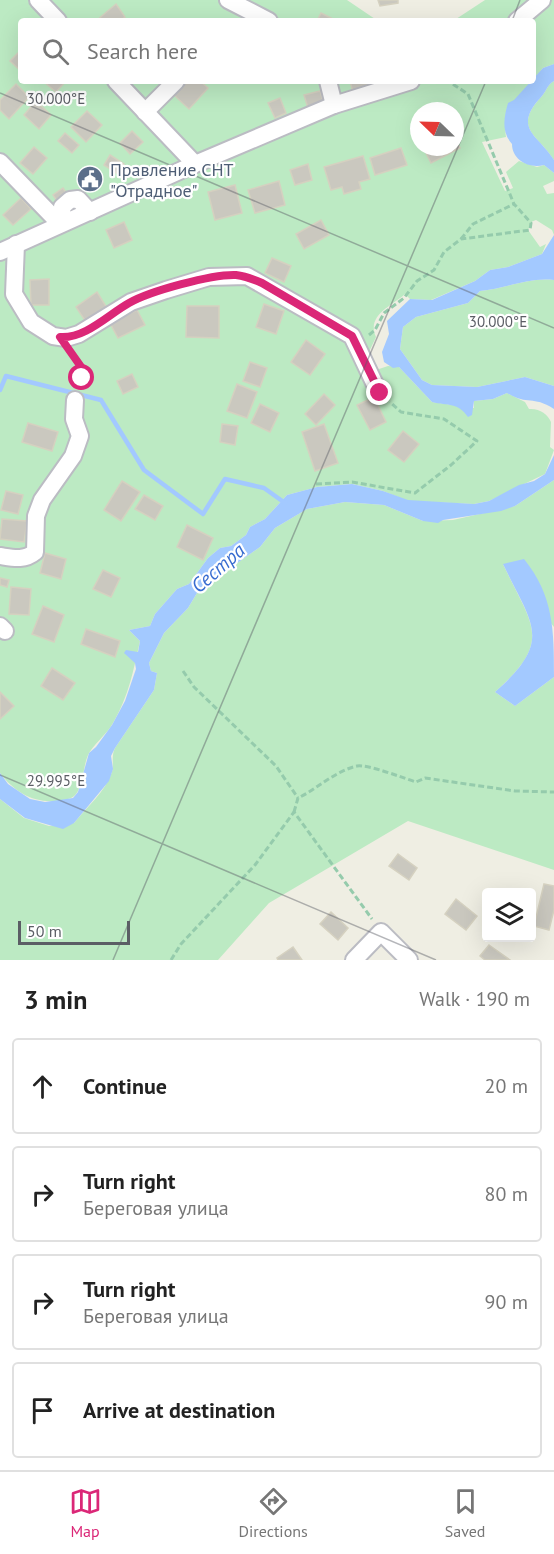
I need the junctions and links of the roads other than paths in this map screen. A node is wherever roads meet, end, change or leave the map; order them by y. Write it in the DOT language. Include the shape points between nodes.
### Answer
graph roads {
  1 [pos="38,0"];
  2 [pos="228,0"];
  3 [pos="542,0"];
  4 [pos="55,18"];
  5 [pos="263,18"];
  6 [pos="521,18"];
  7 [pos="119,84"];
  8 [pos="173,84"];
  9 [pos="329,84"];
  10 [pos="401,84"];
  11 [pos="334,105"];
  12 [pos="145,112"];
  13 [pos="0,162"];
  14 [pos="195,164"];
  15 [pos="61,223"];
  16 [pos="16,244"];
  17 [pos="0,252"];
  18 [pos="380,393"];
  19 [pos="77,394"];
  20 [pos="0,557"];
  21 [pos="354,960"];
  22 [pos="409,960"];
  1 -- 4 [label="street"];
  2 -- 5 [label="street"];
  3 -- 6 [label="street"];
  7 -- 12 [label="street"];
  8 -- 12 [label="street"];
  9 -- 11 [label="street"];
  10 -- 11 [label="street"];
  11 -- 14 [label="street"];
  12 -- 14 [label="street"];
  13 -- 15 [label="street"];
  14 -- 15 [label="street" via="90,212 78,198 70,200 62,207"];
  15 -- 16 [label="street"];
  16 -- 17 [label="street"];
  16 -- 18 [label="street" via="15,294 22,309 37,327 60,337 78,334 131,302 209,278 247,276 352,336"];
  19 -- 20 [label="street" via="74,419 80,436 73,456 42,500 36,516 35,552 20,559"];
  21 -- 22 [label="street" via="381,932"];
}
